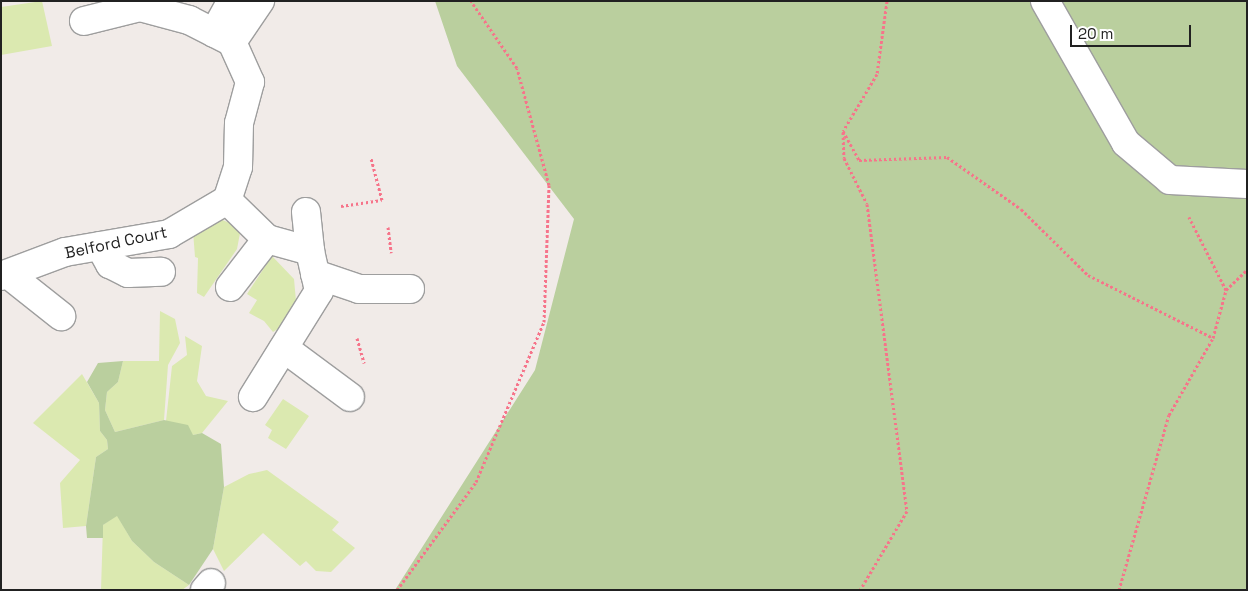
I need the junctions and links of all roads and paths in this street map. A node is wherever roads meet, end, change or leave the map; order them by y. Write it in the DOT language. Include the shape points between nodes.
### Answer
graph roads {
  1 [pos="232,1"];
  2 [pos="260,1"];
  3 [pos="471,1"];
  4 [pos="888,1"];
  5 [pos="1045,1"];
  6 [pos="84,21"];
  7 [pos="223,38"];
  8 [pos="843,131"];
  9 [pos="371,158"];
  10 [pos="1170,180"];
  11 [pos="1247,184"];
  12 [pos="226,200"];
  13 [pos="348,205"];
  14 [pos="306,212"];
  15 [pos="268,239"];
  16 [pos="100,246"];
  17 [pos="313,263"];
  18 [pos="1247,270"];
  19 [pos="161,272"];
  20 [pos="4,275"];
  21 [pos="230,287"];
  22 [pos="410,289"];
  23 [pos="1226,290"];
  24 [pos="61,316"];
  25 [pos="1214,338"];
  26 [pos="284,348"];
  27 [pos="253,397"];
  28 [pos="350,397"];
  29 [pos="397,590"];
  30 [pos="860,590"];
  31 [pos="1119,590"];
  1 -- 7 [label="street"];
  2 -- 7 [label="street"];
  3 -- 29 [label="path" via="517,68 548,185 544,322 476,482"];
  4 -- 8 [label="path" via="877,74"];
  5 -- 10 [label="street" via="1126,143"];
  6 -- 7 [label="street" via="140,8 189,20"];
  7 -- 12 [label="street" via="250,82 239,123 238,167"];
  8 -- 25 [label="path" via="859,160 947,158 1022,209 1088,275"];
  8 -- 30 [label="path" via="844,158 867,204 907,511"];
  9 -- 13 [label="path" via="382,200"];
  10 -- 11 [label="street"];
  10 -- 23 [label="path"];
  12 -- 15 [label="street"];
  12 -- 16 [label="street, Belford Court" via="169,234"];
  14 -- 17 [label="street"];
  15 -- 17 [label="street"];
  15 -- 21 [label="street"];
  16 -- 19 [label="street" via="110,264 128,273"];
  16 -- 20 [label="street, Belford Court" via="65,252"];
  17 -- 22 [label="street" via="359,289"];
  17 -- 26 [label="street" via="319,291"];
  18 -- 23 [label="path"];
  20 -- 24 [label="street"];
  23 -- 25 [label="path"];
  25 -- 31 [label="path" via="1169,415"];
  26 -- 27 [label="street"];
  26 -- 28 [label="street"];
}
